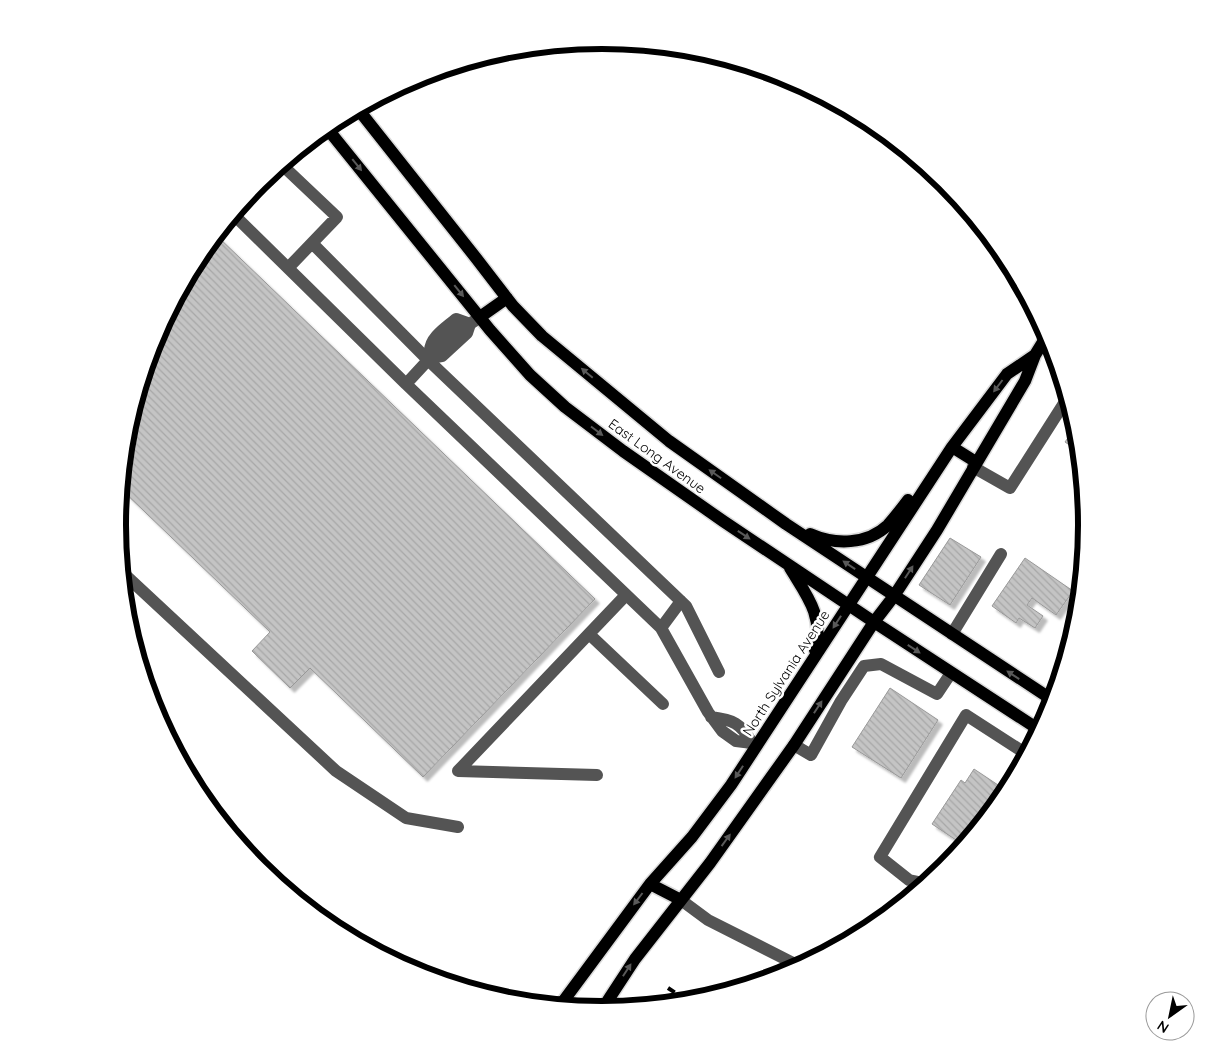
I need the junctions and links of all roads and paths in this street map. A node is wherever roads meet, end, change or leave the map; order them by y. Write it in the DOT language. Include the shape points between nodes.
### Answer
graph roads {
  1 [pos="363,114"];
  2 [pos="331,134"];
  3 [pos="286,169"];
  4 [pos="238,219"];
  5 [pos="312,243"];
  6 [pos="288,268"];
  7 [pos="507,298"];
  8 [pos="475,320"];
  9 [pos="1043,342"];
  10 [pos="1035,355"];
  11 [pos="429,359"];
  12 [pos="406,384"];
  13 [pos="1063,404"];
  14 [pos="952,447"];
  15 [pos="944,459"];
  16 [pos="975,465"];
  17 [pos="786,524"];
  18 [pos="1002,554"];
  19 [pos="787,564"];
  20 [pos="866,577"];
  21 [pos="129,579"];
  22 [pos="626,595"];
  23 [pos="894,596"];
  24 [pos="681,601"];
  25 [pos="848,605"];
  26 [pos="874,622"];
  27 [pos="661,628"];
  28 [pos="589,634"];
  29 [pos="952,634"];
  30 [pos="813,660"];
  31 [pos="720,672"];
  32 [pos="952,673"];
  33 [pos="1047,697"];
  34 [pos="663,704"];
  35 [pos="1034,727"];
  36 [pos="754,745"];
  37 [pos="794,745"];
  38 [pos="1022,751"];
  39 [pos="597,775"];
  40 [pos="458,827"];
  41 [pos="919,882"];
  42 [pos="650,884"];
  43 [pos="681,900"];
  44 [pos="793,962"];
  45 [pos="564,1000"];
  46 [pos="607,1002"];
  1 -- 7 [label="main road, East Long Avenue"];
  2 -- 8 [label="main road, East Long Avenue, one-way"];
  3 -- 5 [label="lane" via="337,217"];
  4 -- 6 [label="lane"];
  5 -- 6 [label="lane"];
  5 -- 11 [label="lane"];
  6 -- 12 [label="lane"];
  7 -- 8 [label="main road"];
  17 -- 7 [label="main road, East Long Avenue, one-way" via="669,441 542,336"];
  8 -- 11 [label="lane" via="461,326 436,348"];
  8 -- 19 [label="main road, East Long Avenue, one-way" via="565,407"];
  9 -- 10 [label="main road, North Sylvania Avenue"];
  10 -- 14 [label="main road, North Sylvania Avenue, one-way" via="1007,374"];
  10 -- 16 [label="main road, North Sylvania Avenue" via="1025,381"];
  11 -- 12 [label="lane"];
  11 -- 24 [label="lane"];
  12 -- 22 [label="lane"];
  13 -- 16 [label="lane" via="1010,488"];
  14 -- 15 [label="main road, North Sylvania Avenue"];
  14 -- 16 [label="main road"];
  15 -- 17 [label="main road" via="887,526 872,536 837,542"];
  15 -- 20 [label="main road, North Sylvania Avenue"];
  23 -- 16 [label="main road, North Sylvania Avenue, one-way"];
  20 -- 17 [label="main road, East Long Avenue, one-way"];
  18 -- 29 [label="lane"];
  19 -- 25 [label="main road, East Long Avenue"];
  19 -- 30 [label="main road" via="816,613 819,637"];
  20 -- 23 [label="main road, East Long Avenue"];
  20 -- 25 [label="main road, North Sylvania Avenue"];
  21 -- 40 [label="lane" via="336,771 406,818"];
  22 -- 27 [label="lane"];
  22 -- 28 [label="lane"];
  23 -- 26 [label="main road, North Sylvania Avenue"];
  23 -- 29 [label="main road, East Long Avenue"];
  24 -- 27 [label="lane"];
  24 -- 31 [label="lane"];
  25 -- 26 [label="main road, East Long Avenue"];
  25 -- 30 [label="main road, North Sylvania Avenue, one-way"];
  26 -- 32 [label="main road, East Long Avenue, one-way"];
  37 -- 26 [label="main road, North Sylvania Avenue, one-way"];
  27 -- 36 [label="lane" via="722,731 736,741"];
  28 -- 34 [label="lane"];
  28 -- 39 [label="lane" via="458,771"];
  33 -- 29 [label="main road, East Long Avenue, one-way"];
  30 -- 36 [label="main road, North Sylvania Avenue"];
  32 -- 35 [label="main road, East Long Avenue"];
  32 -- 37 [label="lane" via="937,694 881,664 864,666 811,755"];
  36 -- 42 [label="main road, North Sylvania Avenue, one-way" via="731,785 692,837"];
  43 -- 37 [label="main road, North Sylvania Avenue, one-way"];
  38 -- 41 [label="lane" via="966,715 880,857 909,880"];
  42 -- 43 [label="main road"];
  42 -- 45 [label="main road, North Sylvania Avenue, one-way"];
  43 -- 44 [label="lane" via="708,920"];
  46 -- 43 [label="main road, North Sylvania Avenue, one-way" via="635,959"];
}
